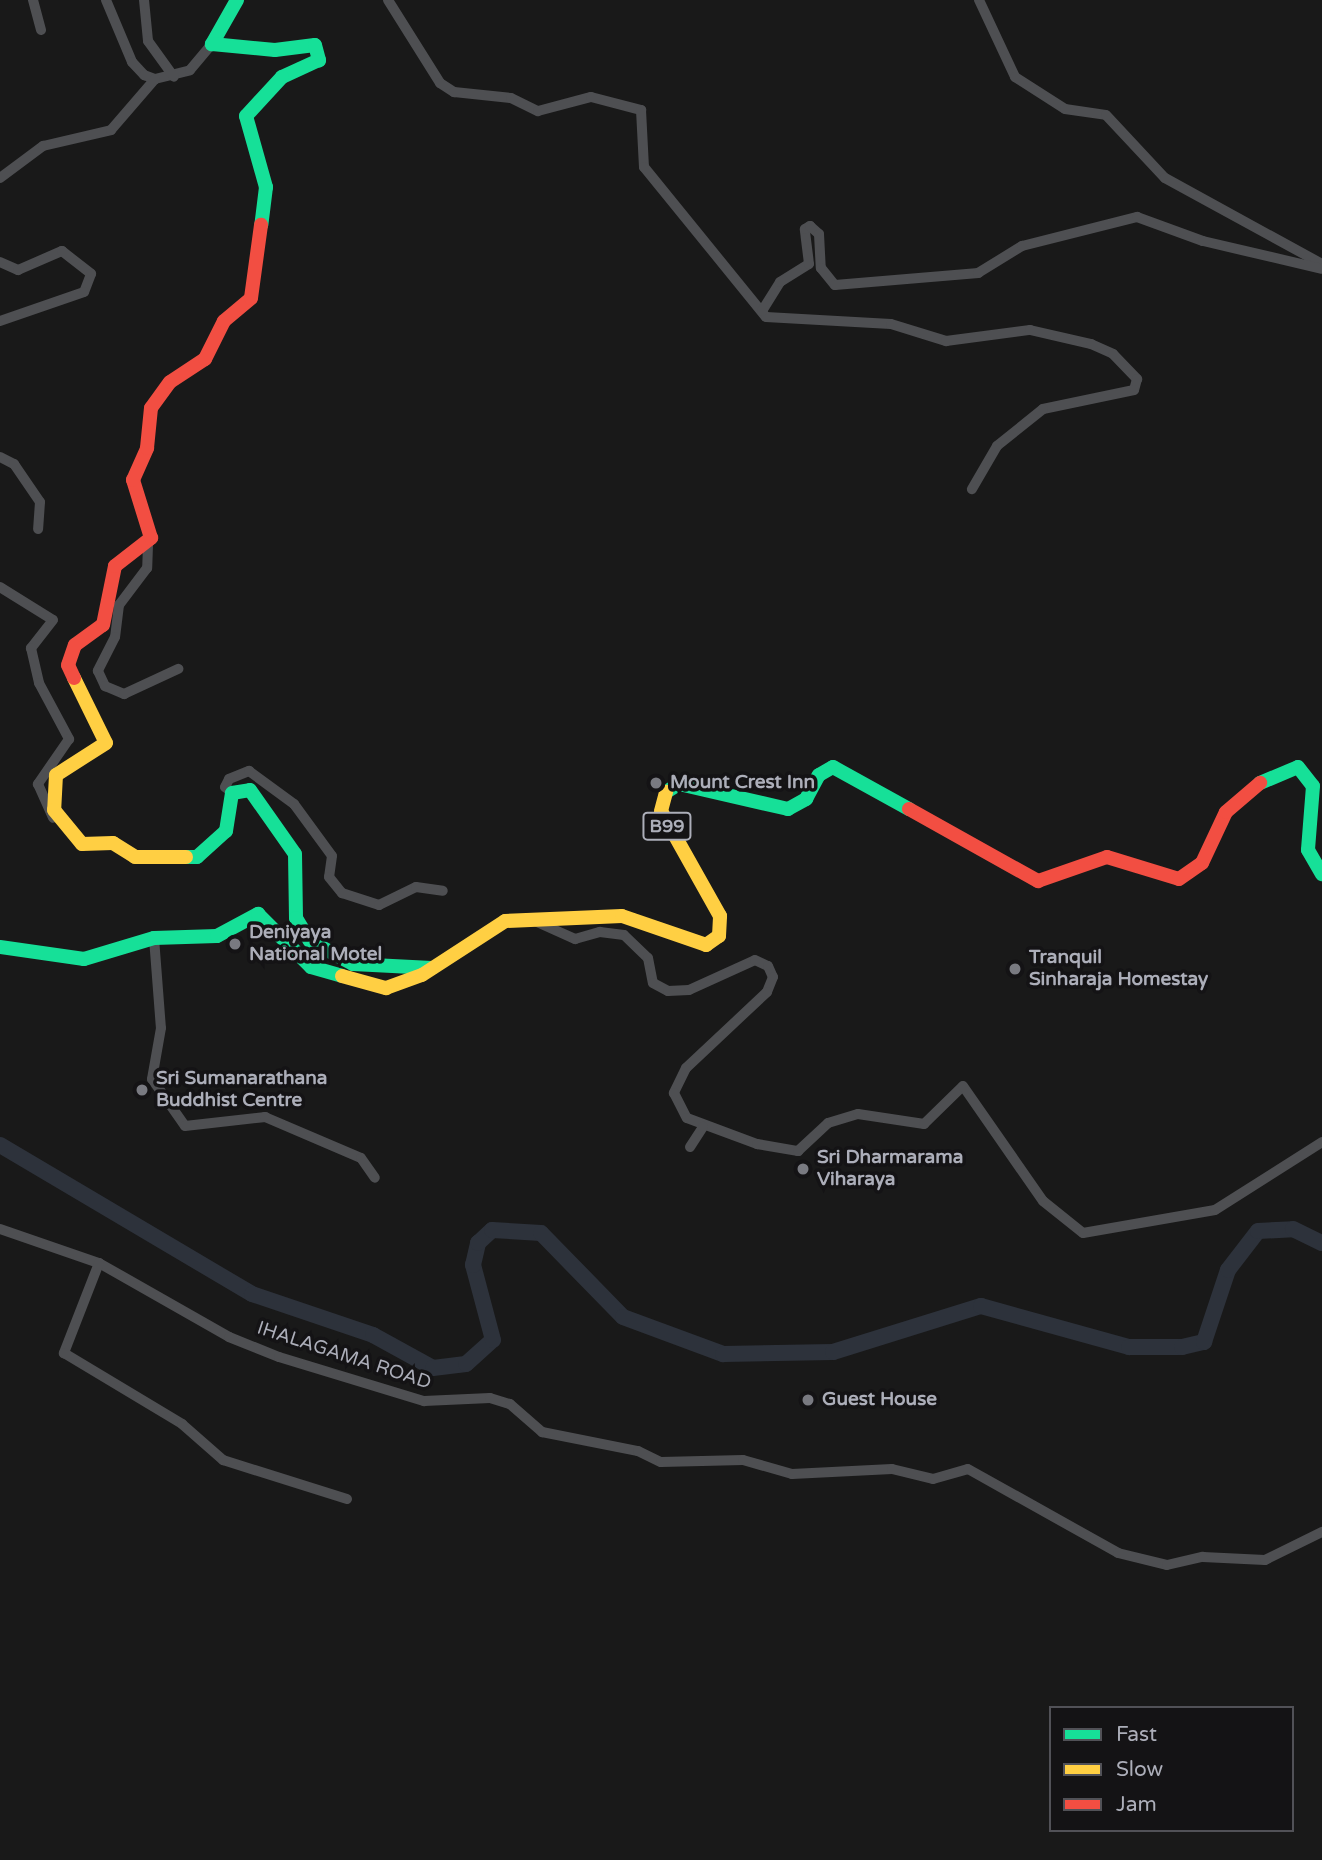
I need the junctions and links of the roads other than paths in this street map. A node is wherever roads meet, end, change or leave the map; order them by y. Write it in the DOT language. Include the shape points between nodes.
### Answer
graph roads {
  1 [pos="33,0"];
  2 [pos="106,0"];
  3 [pos="145,0"];
  4 [pos="237,0"];
  5 [pos="388,0"];
  6 [pos="979,0"];
  7 [pos="41,30"];
  8 [pos="212,44"];
  9 [pos="174,77"];
  10 [pos="155,79"];
  11 [pos="0,178"];
  12 [pos="0,262"];
  13 [pos="1322,266"];
  14 [pos="762,311"];
  15 [pos="0,321"];
  16 [pos="0,457"];
  17 [pos="972,489"];
  18 [pos="38,529"];
  19 [pos="148,545"];
  20 [pos="0,587"];
  21 [pos="178,669"];
  22 [pos="232,793"];
  23 [pos="61,825"];
  24 [pos="1322,874"];
  25 [pos="443,891"];
  26 [pos="537,922"];
  27 [pos="154,939"];
  28 [pos="0,947"];
  29 [pos="432,968"];
  30 [pos="704,1127"];
  31 [pos="1322,1142"];
  32 [pos="690,1147"];
  33 [pos="375,1178"];
  34 [pos="0,1229"];
  35 [pos="99,1263"];
  36 [pos="347,1499"];
  37 [pos="1322,1532"];
  1 -- 7 [label="street"];
  2 -- 10 [label="street" via="132,62"];
  3 -- 9 [label="street" via="148,41"];
  4 -- 8 [label="main road"];
  5 -- 14 [label="street" via="440,83 454,92 511,98 538,111 591,97 641,110 644,167"];
  6 -- 13 [label="street" via="1015,77 1065,109 1106,115 1165,177"];
  8 -- 9 [label="street" via="190,70"];
  8 -- 19 [label="main road" via="275,50 315,45 321,52 320,60 282,77 246,116 266,187 251,298 224,321 205,359 170,382 151,408 147,448 133,480 150,525"];
  9 -- 10 [label="street"];
  10 -- 11 [label="street" via="111,130 43,146"];
  12 -- 15 [label="street" via="18,270 62,251 91,274 84,292"];
  13 -- 14 [label="street" via="1203,241 1138,217 1023,246 978,273 835,285 821,268 819,234 810,226 809,264 779,282"];
  14 -- 17 [label="street" via="789,322 831,318 891,324 946,341 1030,330 1113,354 1137,379 1134,390 1044,410 998,446"];
  16 -- 18 [label="street" via="14,464 40,502"];
  19 -- 21 [label="street" via="147,568 120,605 115,637 98,671 105,686 124,694"];
  19 -- 23 [label="main road" via="115,566 103,625 70,655 68,665 106,743 56,775 52,796"];
  20 -- 23 [label="street" via="52,620 31,648 40,683 69,739 38,784"];
  22 -- 23 [label="main road" via="226,831 197,857 135,857 113,843 82,844"];
  22 -- 25 [label="street" via="225,787 229,779 249,771 293,804 332,856 329,877 342,893 379,905 416,887"];
  22 -- 29 [label="main road" via="250,790 283,829 298,870 296,918 310,941 353,964"];
  24 -- 26 [label="main road, B99" via="1308,850 1313,786 1298,767 1271,774 1226,812 1202,863 1179,879 1107,857 1038,881 833,767 819,775 806,799 788,809 679,784 663,793 661,811 676,845 720,916 719,936 706,945 622,916"];
  26 -- 29 [label="main road, B99" via="491,926"];
  26 -- 30 [label="street" via="575,939 600,932 624,935 648,958 653,983 668,991 689,990 755,960 768,966 773,978 767,992 676,1083 680,1110"];
  27 -- 28 [label="main road, B99" via="73,960"];
  27 -- 29 [label="main road, B99" via="217,936 258,914 304,963 326,974 392,988"];
  27 -- 33 [label="street" via="161,1028 152,1079 185,1126 265,1117 361,1158"];
  30 -- 31 [label="street" via="798,1151 828,1123 846,1116 924,1124 962,1086 1043,1200 1083,1233 1215,1210"];
  30 -- 32 [label="street"];
  34 -- 35 [label="street, IHALAGAMA ROAD"];
  35 -- 36 [label="street" via="64,1353 182,1424 223,1460"];
  35 -- 37 [label="street, IHALAGAMA ROAD" via="229,1336 279,1357 424,1401 490,1398 510,1404 542,1432 638,1451 661,1462 743,1460 792,1474 892,1469 933,1479 968,1469 1118,1553 1167,1565 1203,1558 1265,1560"];
}
